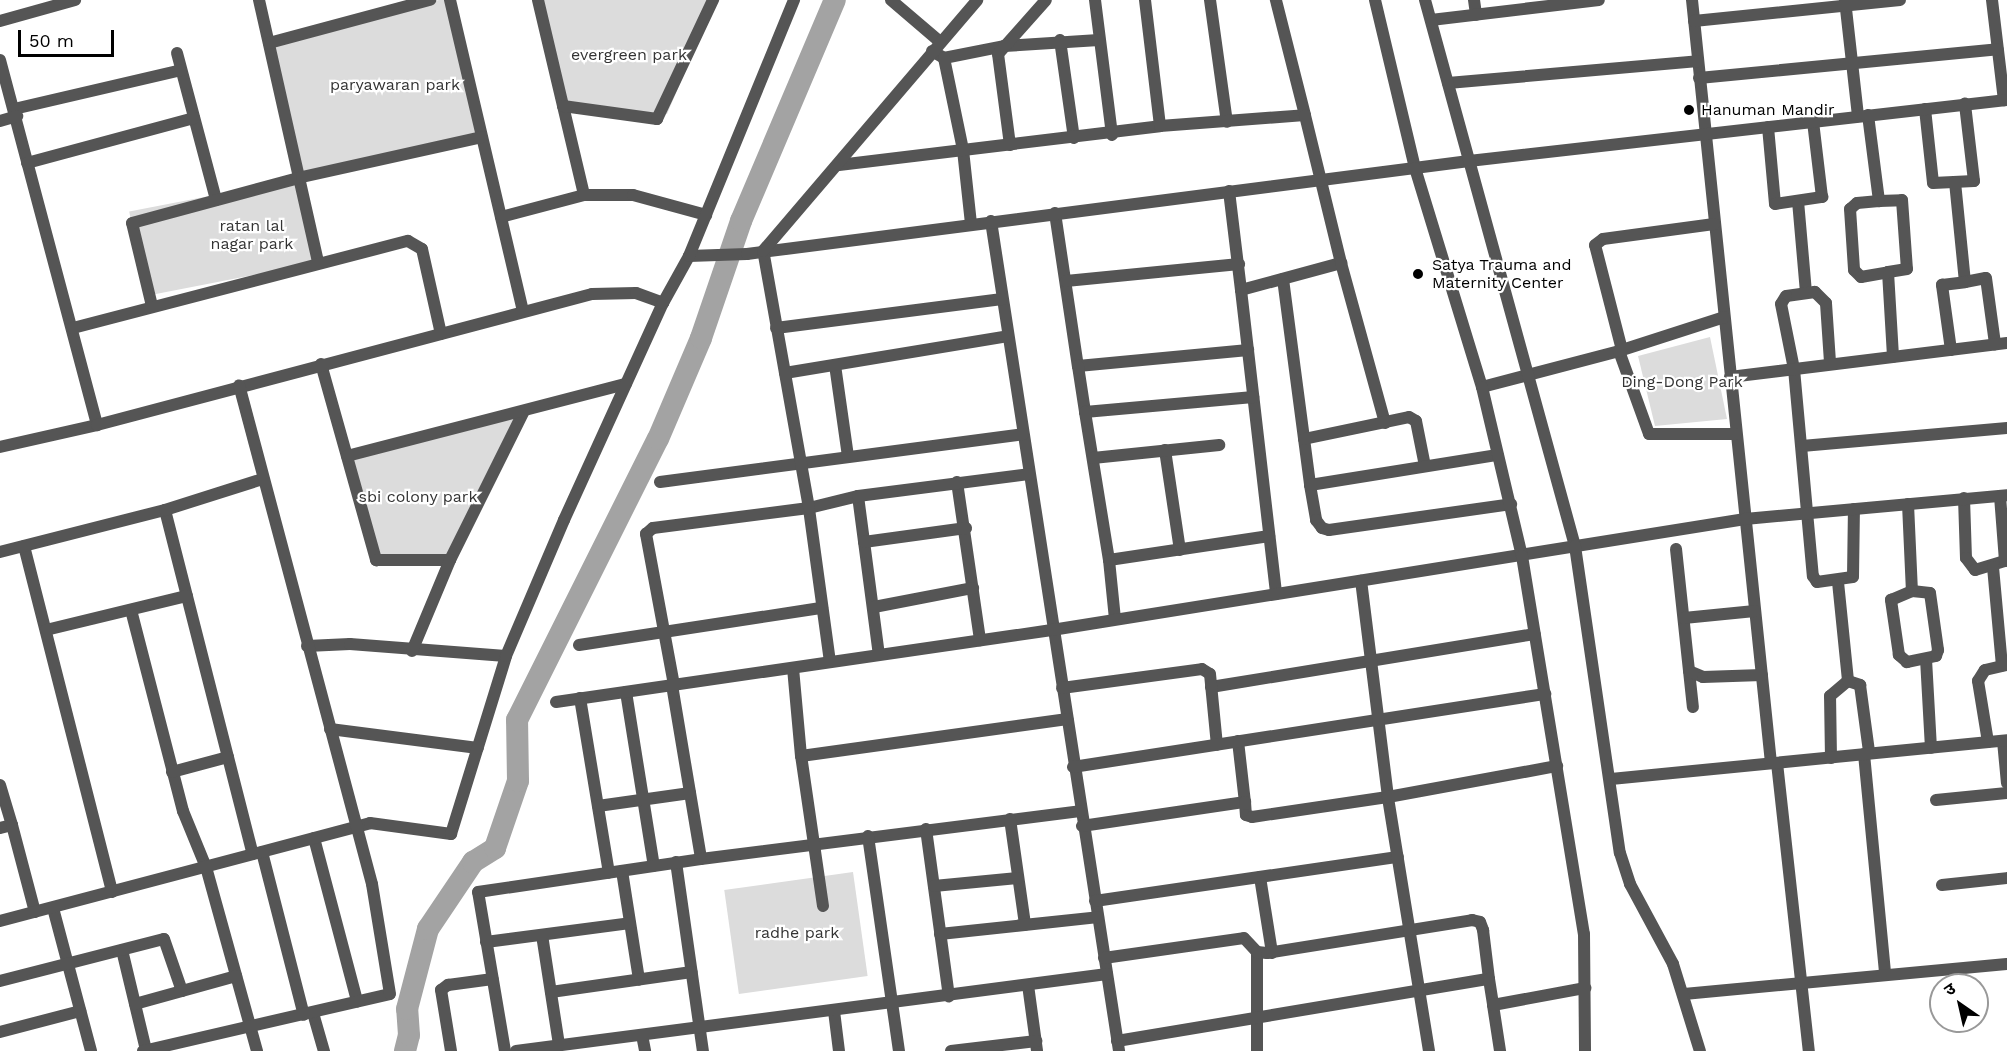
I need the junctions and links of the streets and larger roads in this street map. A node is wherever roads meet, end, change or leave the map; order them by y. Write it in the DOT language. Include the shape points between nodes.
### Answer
graph roads {
  1 [pos="75,0"];
  2 [pos="259,0"];
  3 [pos="430,0"];
  4 [pos="450,0"];
  5 [pos="538,0"];
  6 [pos="713,0"];
  7 [pos="794,0"];
  8 [pos="977,0"];
  9 [pos="1046,0"];
  10 [pos="1095,0"];
  11 [pos="1145,0"];
  12 [pos="1210,0"];
  13 [pos="1276,0"];
  14 [pos="1375,0"];
  15 [pos="1425,0"];
  16 [pos="1474,0"];
  17 [pos="1599,0"];
  18 [pos="1692,0"];
  19 [pos="1900,0"];
  20 [pos="1992,0"];
  21 [pos="895,1"];
  22 [pos="1585,1"];
  23 [pos="1846,3"];
  24 [pos="1525,4"];
  25 [pos="1476,15"];
  26 [pos="1431,20"];
  27 [pos="0,21"];
  28 [pos="1694,21"];
  29 [pos="2002,31"];
  30 [pos="1060,40"];
  31 [pos="1099,40"];
  32 [pos="269,43"];
  33 [pos="935,46"];
  34 [pos="1004,46"];
  35 [pos="1998,49"];
  36 [pos="177,54"];
  37 [pos="945,58"];
  38 [pos="0,60"];
  39 [pos="1698,61"];
  40 [pos="1853,63"];
  41 [pos="182,70"];
  42 [pos="1699,78"];
  43 [pos="1448,82"];
  44 [pos="2005,100"];
  45 [pos="1965,104"];
  46 [pos="563,106"];
  47 [pos="1925,109"];
  48 [pos="16,112"];
  49 [pos="1305,115"];
  50 [pos="1863,116"];
  51 [pos="194,118"];
  52 [pos="0,121"];
  53 [pos="1227,122"];
  54 [pos="1813,122"];
  55 [pos="1161,126"];
  56 [pos="1768,126"];
  57 [pos="1705,134"];
  58 [pos="1112,135"];
  59 [pos="482,137"];
  60 [pos="1074,138"];
  61 [pos="1010,145"];
  62 [pos="963,150"];
  63 [pos="1469,161"];
  64 [pos="27,163"];
  65 [pos="839,165"];
  66 [pos="1415,168"];
  67 [pos="302,177"];
  68 [pos="1323,180"];
  69 [pos="1955,182"];
  70 [pos="1229,191"];
  71 [pos="584,195"];
  72 [pos="216,200"];
  73 [pos="1798,201"];
  74 [pos="1879,201"];
  75 [pos="1054,213"];
  76 [pos="706,215"];
  77 [pos="501,217"];
  78 [pos="991,221"];
  79 [pos="971,224"];
  80 [pos="1714,224"];
  81 [pos="763,250"];
  82 [pos="689,256"];
  83 [pos="318,262"];
  84 [pos="1341,263"];
  85 [pos="1239,264"];
  86 [pos="1888,272"];
  87 [pos="1283,279"];
  88 [pos="1066,281"];
  89 [pos="1965,282"];
  90 [pos="1240,290"];
  91 [pos="1806,293"];
  92 [pos="1002,299"];
  93 [pos="663,303"];
  94 [pos="152,306"];
  95 [pos="523,311"];
  96 [pos="1724,317"];
  97 [pos="73,328"];
  98 [pos="776,328"];
  99 [pos="441,334"];
  100 [pos="1008,336"];
  101 [pos="2001,343"];
  102 [pos="1248,350"];
  103 [pos="1620,350"];
  104 [pos="1951,350"];
  105 [pos="1893,357"];
  106 [pos="1830,362"];
  107 [pos="321,364"];
  108 [pos="835,365"];
  109 [pos="1078,366"];
  110 [pos="1794,369"];
  111 [pos="785,373"];
  112 [pos="1528,375"];
  113 [pos="1730,376"];
  114 [pos="626,384"];
  115 [pos="239,385"];
  116 [pos="1482,387"];
  117 [pos="1253,398"];
  118 [pos="1085,412"];
  119 [pos="523,413"];
  120 [pos="1385,423"];
  121 [pos="97,425"];
  122 [pos="2007,428"];
  123 [pos="1023,434"];
  124 [pos="1736,434"];
  125 [pos="1304,439"];
  126 [pos="1219,445"];
  127 [pos="1802,446"];
  128 [pos="0,447"];
  129 [pos="1165,450"];
  130 [pos="1498,455"];
  131 [pos="347,456"];
  132 [pos="848,456"];
  133 [pos="1093,458"];
  134 [pos="801,462"];
  135 [pos="1425,466"];
  136 [pos="1029,474"];
  137 [pos="263,479"];
  138 [pos="660,482"];
  139 [pos="957,482"];
  140 [pos="1310,486"];
  141 [pos="858,496"];
  142 [pos="2004,496"];
  143 [pos="1964,498"];
  144 [pos="1511,504"];
  145 [pos="1908,504"];
  146 [pos="809,508"];
  147 [pos="1854,509"];
  148 [pos="165,510"];
  149 [pos="1809,513"];
  150 [pos="1745,519"];
  151 [pos="966,528"];
  152 [pos="1269,536"];
  153 [pos="864,542"];
  154 [pos="24,546"];
  155 [pos="1575,546"];
  156 [pos="1180,549"];
  157 [pos="1676,549"];
  158 [pos="0,552"];
  159 [pos="1522,556"];
  160 [pos="450,560"];
  161 [pos="1109,560"];
  162 [pos="1993,567"];
  163 [pos="1360,581"];
  164 [pos="1838,582"];
  165 [pos="973,588"];
  166 [pos="1912,591"];
  167 [pos="1276,594"];
  168 [pos="187,596"];
  169 [pos="874,607"];
  170 [pos="822,608"];
  171 [pos="130,610"];
  172 [pos="1755,611"];
  173 [pos="1683,618"];
  174 [pos="1115,620"];
  175 [pos="46,630"];
  176 [pos="1052,630"];
  177 [pos="663,633"];
  178 [pos="1535,634"];
  179 [pos="980,640"];
  180 [pos="579,645"];
  181 [pos="307,646"];
  182 [pos="412,651"];
  183 [pos="879,655"];
  184 [pos="506,656"];
  185 [pos="1926,659"];
  186 [pos="830,662"];
  187 [pos="1371,662"];
  188 [pos="2004,666"];
  189 [pos="793,668"];
  190 [pos="1689,671"];
  191 [pos="1762,675"];
  192 [pos="1848,681"];
  193 [pos="673,685"];
  194 [pos="1211,687"];
  195 [pos="1062,688"];
  196 [pos="626,692"];
  197 [pos="1545,694"];
  198 [pos="580,698"];
  199 [pos="556,702"];
  200 [pos="1693,707"];
  201 [pos="1067,719"];
  202 [pos="1379,720"];
  203 [pos="330,729"];
  204 [pos="1238,741"];
  205 [pos="2005,741"];
  206 [pos="1988,742"];
  207 [pos="1217,745"];
  208 [pos="478,748"];
  209 [pos="1931,748"];
  210 [pos="1866,753"];
  211 [pos="801,756"];
  212 [pos="228,757"];
  213 [pos="1831,758"];
  214 [pos="1774,763"];
  215 [pos="1557,766"];
  216 [pos="1073,767"];
  217 [pos="172,772"];
  218 [pos="1611,779"];
  219 [pos="2007,783"];
  220 [pos="0,785"];
  221 [pos="690,793"];
  222 [pos="2007,793"];
  223 [pos="1388,797"];
  224 [pos="644,800"];
  225 [pos="1936,800"];
  226 [pos="1245,802"];
  227 [pos="598,806"];
  228 [pos="1080,811"];
  229 [pos="1010,819"];
  230 [pos="6,826"];
  231 [pos="1082,826"];
  232 [pos="357,827"];
  233 [pos="926,829"];
  234 [pos="868,836"];
  235 [pos="314,838"];
  236 [pos="814,843"];
  237 [pos="258,853"];
  238 [pos="1398,857"];
  239 [pos="701,859"];
  240 [pos="676,862"];
  241 [pos="654,866"];
  242 [pos="206,867"];
  243 [pos="615,872"];
  244 [pos="1260,877"];
  245 [pos="1018,878"];
  246 [pos="2007,878"];
  247 [pos="1942,885"];
  248 [pos="934,886"];
  249 [pos="112,892"];
  250 [pos="1095,901"];
  251 [pos="824,906"];
  252 [pos="53,908"];
  253 [pos="35,912"];
  254 [pos="1098,917"];
  255 [pos="0,921"];
  256 [pos="630,923"];
  257 [pos="1025,925"];
  258 [pos="1410,932"];
  259 [pos="940,934"];
  260 [pos="542,935"];
  261 [pos="486,942"];
  262 [pos="122,950"];
  263 [pos="1257,952"];
  264 [pos="1272,952"];
  265 [pos="1104,958"];
  266 [pos="67,964"];
  267 [pos="2007,964"];
  268 [pos="692,972"];
  269 [pos="1885,973"];
  270 [pos="1107,975"];
  271 [pos="236,976"];
  272 [pos="493,979"];
  273 [pos="1489,979"];
  274 [pos="639,980"];
  275 [pos="0,981"];
  276 [pos="1800,981"];
  277 [pos="1028,985"];
  278 [pos="1585,988"];
  279 [pos="182,991"];
  280 [pos="550,992"];
  281 [pos="1420,992"];
  282 [pos="1684,994"];
  283 [pos="948,996"];
  284 [pos="357,1001"];
  285 [pos="893,1003"];
  286 [pos="135,1004"];
  287 [pos="1493,1005"];
  288 [pos="80,1011"];
  289 [pos="834,1011"];
  290 [pos="309,1014"];
  291 [pos="1256,1018"];
  292 [pos="250,1028"];
  293 [pos="700,1029"];
  294 [pos="0,1032"];
  295 [pos="642,1035"];
  296 [pos="558,1045"];
  297 [pos="1037,1046"];
  298 [pos="1118,1046"];
  299 [pos="90,1051"];
  300 [pos="144,1051"];
  301 [pos="257,1051"];
  302 [pos="324,1051"];
  303 [pos="451,1051"];
  304 [pos="505,1051"];
  305 [pos="516,1051"];
  306 [pos="645,1051"];
  307 [pos="703,1051"];
  308 [pos="839,1051"];
  309 [pos="899,1051"];
  310 [pos="951,1051"];
  311 [pos="957,1051"];
  312 [pos="1257,1051"];
  313 [pos="1429,1051"];
  314 [pos="1500,1051"];
  315 [pos="1585,1051"];
  316 [pos="1700,1051"];
  317 [pos="1809,1051"];
  1 -- 27 [label="street"];
  2 -- 32 [label="street"];
  3 -- 32 [label="street"];
  4 -- 59 [label="street"];
  5 -- 46 [label="street"];
  6 -- 46 [label="street" via="657,119"];
  7 -- 76 [label="street"];
  8 -- 33 [label="street"];
  9 -- 34 [label="street"];
  10 -- 31 [label="street"];
  11 -- 55 [label="street"];
  12 -- 53 [label="street"];
  13 -- 49 [label="street"];
  14 -- 66 [label="street"];
  15 -- 26 [label="street"];
  16 -- 25 [label="street"];
  17 -- 22 [label="street"];
  18 -- 28 [label="street"];
  19 -- 23 [label="street"];
  20 -- 29 [label="street"];
  21 -- 33 [label="street"];
  22 -- 24 [label="street"];
  23 -- 28 [label="street"];
  23 -- 40 [label="street"];
  24 -- 25 [label="street"];
  25 -- 26 [label="street"];
  26 -- 43 [label="street"];
  28 -- 39 [label="street"];
  29 -- 35 [label="street"];
  30 -- 31 [label="street"];
  30 -- 34 [label="street"];
  30 -- 60 [label="street"];
  31 -- 58 [label="street"];
  32 -- 67 [label="street"];
  33 -- 37 [label="street"];
  33 -- 65 [label="street"];
  34 -- 37 [label="street"];
  34 -- 61 [label="street" via="998,54"];
  35 -- 40 [label="street"];
  35 -- 44 [label="street"];
  36 -- 41 [label="street"];
  37 -- 62 [label="street"];
  38 -- 48 [label="street"];
  39 -- 42 [label="street"];
  39 -- 43 [label="street"];
  40 -- 42 [label="street"];
  40 -- 50 [label="street"];
  41 -- 48 [label="street"];
  41 -- 51 [label="street"];
  42 -- 57 [label="street"];
  43 -- 63 [label="street"];
  44 -- 45 [label="street"];
  45 -- 47 [label="street"];
  45 -- 69 [label="street" via="1974,180"];
  46 -- 71 [label="street"];
  47 -- 50 [label="street"];
  47 -- 69 [label="street" via="1933,183"];
  48 -- 52 [label="street"];
  48 -- 64 [label="street"];
  49 -- 53 [label="street"];
  49 -- 68 [label="street"];
  50 -- 54 [label="street"];
  50 -- 74 [label="street"];
  51 -- 64 [label="street"];
  51 -- 72 [label="street"];
  53 -- 55 [label="street"];
  54 -- 56 [label="street"];
  54 -- 73 [label="street" via="1822,197"];
  55 -- 58 [label="street"];
  56 -- 57 [label="street"];
  56 -- 73 [label="street" via="1775,204"];
  57 -- 63 [label="street"];
  57 -- 80 [label="street"];
  58 -- 60 [label="street"];
  59 -- 67 [label="street"];
  59 -- 77 [label="street"];
  60 -- 61 [label="street"];
  61 -- 62 [label="street"];
  62 -- 65 [label="street"];
  62 -- 79 [label="street"];
  63 -- 66 [label="street"];
  63 -- 112 [label="street"];
  64 -- 97 [label="street"];
  65 -- 81 [label="street"];
  66 -- 68 [label="street"];
  66 -- 116 [label="street"];
  67 -- 72 [label="street"];
  67 -- 83 [label="street"];
  68 -- 70 [label="street"];
  68 -- 84 [label="street"];
  69 -- 89 [label="street"];
  70 -- 75 [label="street"];
  70 -- 85 [label="street"];
  71 -- 76 [label="street" via="633,195"];
  71 -- 77 [label="street"];
  72 -- 94 [label="street" via="132,223"];
  73 -- 91 [label="street"];
  74 -- 86 [label="street" via="1902,200 1907,269"];
  74 -- 86 [label="street" via="1857,203 1850,209 1854,270 1861,277"];
  75 -- 78 [label="street"];
  75 -- 88 [label="street"];
  76 -- 82 [label="street"];
  77 -- 95 [label="street"];
  78 -- 79 [label="street"];
  78 -- 92 [label="street"];
  79 -- 81 [label="street"];
  80 -- 96 [label="street"];
  80 -- 103 [label="street" via="1594,241"];
  81 -- 82 [label="street"];
  81 -- 98 [label="street"];
  82 -- 93 [label="street"];
  83 -- 94 [label="street"];
  83 -- 99 [label="street" via="408,241 416,244 422,249"];
  84 -- 87 [label="street"];
  84 -- 120 [label="street"];
  85 -- 88 [label="street"];
  85 -- 90 [label="street"];
  86 -- 105 [label="street"];
  87 -- 90 [label="street"];
  87 -- 125 [label="street"];
  88 -- 109 [label="street"];
  89 -- 101 [label="street" via="1986,278"];
  89 -- 104 [label="street" via="1942,285"];
  90 -- 102 [label="street"];
  91 -- 106 [label="street" via="1815,292 1826,303"];
  91 -- 110 [label="street" via="1786,296 1781,304"];
  92 -- 98 [label="street"];
  92 -- 100 [label="street"];
  93 -- 95 [label="street" via="619,292 592,294"];
  93 -- 114 [label="street"];
  94 -- 97 [label="street"];
  95 -- 99 [label="street"];
  96 -- 103 [label="street"];
  96 -- 113 [label="street"];
  97 -- 121 [label="street"];
  98 -- 111 [label="street"];
  99 -- 107 [label="street"];
  100 -- 108 [label="street"];
  100 -- 123 [label="street"];
  101 -- 104 [label="street"];
  102 -- 109 [label="street"];
  102 -- 117 [label="street"];
  103 -- 112 [label="street"];
  103 -- 124 [label="street" via="1649,434"];
  104 -- 105 [label="street"];
  105 -- 106 [label="street"];
  106 -- 110 [label="street"];
  107 -- 115 [label="street"];
  107 -- 131 [label="street"];
  108 -- 111 [label="street"];
  108 -- 132 [label="street"];
  109 -- 118 [label="street"];
  110 -- 113 [label="street"];
  110 -- 127 [label="street"];
  111 -- 134 [label="street"];
  112 -- 116 [label="street"];
  112 -- 155 [label="street"];
  113 -- 124 [label="street"];
  114 -- 119 [label="street"];
  114 -- 184 [label="street"];
  115 -- 121 [label="street"];
  115 -- 137 [label="street"];
  116 -- 130 [label="street"];
  117 -- 118 [label="street"];
  117 -- 152 [label="street"];
  118 -- 133 [label="street"];
  119 -- 131 [label="street"];
  119 -- 160 [label="street"];
  120 -- 125 [label="street"];
  120 -- 135 [label="street" via="1405,417 1416,421"];
  121 -- 128 [label="street"];
  122 -- 127 [label="street"];
  123 -- 132 [label="street"];
  123 -- 136 [label="street"];
  124 -- 150 [label="street"];
  125 -- 140 [label="street"];
  126 -- 129 [label="street"];
  127 -- 149 [label="street"];
  129 -- 133 [label="street"];
  129 -- 156 [label="street"];
  130 -- 135 [label="street"];
  130 -- 144 [label="street"];
  131 -- 160 [label="street" via="376,560"];
  132 -- 134 [label="street"];
  133 -- 161 [label="street"];
  134 -- 138 [label="street"];
  134 -- 146 [label="street"];
  135 -- 140 [label="street"];
  136 -- 139 [label="street"];
  136 -- 176 [label="street"];
  137 -- 148 [label="street"];
  137 -- 181 [label="street"];
  139 -- 141 [label="street"];
  139 -- 151 [label="street"];
  140 -- 144 [label="street" via="1316,520 1329,530"];
  141 -- 146 [label="street"];
  141 -- 153 [label="street"];
  142 -- 143 [label="street"];
  142 -- 162 [label="street" via="2005,561"];
  143 -- 145 [label="street"];
  143 -- 162 [label="street" via="1966,562 1975,570"];
  144 -- 159 [label="street"];
  145 -- 147 [label="street"];
  145 -- 166 [label="street"];
  146 -- 170 [label="street"];
  146 -- 177 [label="street" via="647,532 644,538"];
  147 -- 149 [label="street"];
  147 -- 164 [label="street" via="1852,577"];
  148 -- 154 [label="street"];
  148 -- 168 [label="street"];
  149 -- 150 [label="street"];
  149 -- 164 [label="street" via="1813,576 1817,582"];
  150 -- 155 [label="street"];
  150 -- 172 [label="street"];
  151 -- 153 [label="street"];
  151 -- 165 [label="street"];
  152 -- 156 [label="street"];
  152 -- 167 [label="street"];
  153 -- 169 [label="street"];
  154 -- 158 [label="street"];
  154 -- 175 [label="street"];
  155 -- 159 [label="street"];
  155 -- 218 [label="street"];
  156 -- 161 [label="street"];
  157 -- 173 [label="street"];
  159 -- 163 [label="street"];
  159 -- 178 [label="street"];
  160 -- 182 [label="street"];
  161 -- 174 [label="street"];
  162 -- 188 [label="street"];
  163 -- 167 [label="street"];
  163 -- 187 [label="street"];
  164 -- 192 [label="street"];
  165 -- 169 [label="street"];
  165 -- 179 [label="street"];
  166 -- 185 [label="street" via="1928,590 1932,598 1938,650 1936,656"];
  166 -- 185 [label="street" via="1891,600 1899,655 1906,662"];
  167 -- 174 [label="street"];
  168 -- 171 [label="street"];
  168 -- 212 [label="street"];
  169 -- 183 [label="street"];
  170 -- 177 [label="street"];
  170 -- 186 [label="street"];
  171 -- 175 [label="street"];
  171 -- 217 [label="street"];
  172 -- 173 [label="street"];
  172 -- 191 [label="street"];
  173 -- 190 [label="street"];
  174 -- 176 [label="street"];
  175 -- 249 [label="street"];
  176 -- 179 [label="street"];
  176 -- 195 [label="street"];
  177 -- 180 [label="street"];
  177 -- 193 [label="street"];
  178 -- 187 [label="street"];
  178 -- 197 [label="street"];
  179 -- 183 [label="street"];
  181 -- 182 [label="street" via="350,644"];
  181 -- 203 [label="street"];
  182 -- 184 [label="street"];
  183 -- 186 [label="street"];
  184 -- 208 [label="street"];
  185 -- 209 [label="street"];
  186 -- 189 [label="street"];
  187 -- 194 [label="street"];
  187 -- 202 [label="street"];
  188 -- 206 [label="street" via="1981,672 1978,681"];
  189 -- 193 [label="street"];
  189 -- 211 [label="street"];
  190 -- 191 [label="street" via="1703,677"];
  190 -- 200 [label="street"];
  191 -- 214 [label="street"];
  192 -- 210 [label="street" via="1860,685"];
  192 -- 213 [label="street" via="1830,696"];
  193 -- 196 [label="street"];
  193 -- 221 [label="street"];
  194 -- 195 [label="street" via="1210,674 1202,669"];
  194 -- 207 [label="street"];
  195 -- 201 [label="street"];
  196 -- 198 [label="street"];
  196 -- 224 [label="street"];
  197 -- 202 [label="street"];
  197 -- 215 [label="street"];
  198 -- 199 [label="street"];
  198 -- 227 [label="street"];
  201 -- 211 [label="street"];
  201 -- 216 [label="street"];
  202 -- 204 [label="street"];
  202 -- 223 [label="street"];
  203 -- 208 [label="street"];
  203 -- 232 [label="street"];
  204 -- 207 [label="street"];
  204 -- 226 [label="street"];
  205 -- 206 [label="street"];
  205 -- 219 [label="street"];
  206 -- 209 [label="street"];
  207 -- 216 [label="street"];
  208 -- 232 [label="street" via="451,834 370,824"];
  209 -- 210 [label="street"];
  210 -- 213 [label="street"];
  210 -- 269 [label="street"];
  211 -- 236 [label="street"];
  212 -- 217 [label="street"];
  212 -- 237 [label="street"];
  213 -- 214 [label="street"];
  214 -- 218 [label="street"];
  214 -- 276 [label="street"];
  215 -- 223 [label="street"];
  215 -- 278 [label="street" via="1584,934"];
  216 -- 228 [label="street"];
  217 -- 242 [label="street"];
  218 -- 282 [label="street" via="1623,864"];
  220 -- 230 [label="street"];
  221 -- 224 [label="street"];
  221 -- 239 [label="street"];
  222 -- 225 [label="street"];
  223 -- 226 [label="street" via="1252,817 1246,815"];
  223 -- 238 [label="street"];
  224 -- 227 [label="street"];
  224 -- 241 [label="street"];
  226 -- 231 [label="street"];
  227 -- 243 [label="street"];
  228 -- 229 [label="street"];
  228 -- 231 [label="street"];
  229 -- 233 [label="street"];
  229 -- 245 [label="street"];
  230 -- 253 [label="street"];
  231 -- 250 [label="street"];
  232 -- 235 [label="street"];
  232 -- 284 [label="street" via="372,884 390,994"];
  233 -- 234 [label="street"];
  233 -- 248 [label="street"];
  234 -- 236 [label="street"];
  234 -- 285 [label="street"];
  235 -- 237 [label="street"];
  235 -- 284 [label="street"];
  236 -- 239 [label="street"];
  236 -- 251 [label="street"];
  237 -- 242 [label="street"];
  237 -- 290 [label="street"];
  238 -- 244 [label="street"];
  238 -- 258 [label="street"];
  239 -- 240 [label="street"];
  240 -- 241 [label="street"];
  240 -- 268 [label="street"];
  241 -- 243 [label="street"];
  242 -- 249 [label="street"];
  242 -- 271 [label="street"];
  243 -- 256 [label="street"];
  243 -- 261 [label="street" via="477,892"];
  244 -- 250 [label="street"];
  244 -- 264 [label="street"];
  245 -- 248 [label="street"];
  245 -- 257 [label="street"];
  246 -- 247 [label="street"];
  248 -- 259 [label="street"];
  249 -- 252 [label="street"];
  250 -- 254 [label="street"];
  252 -- 253 [label="street"];
  252 -- 266 [label="street"];
  253 -- 255 [label="street"];
  254 -- 257 [label="street"];
  254 -- 265 [label="street"];
  256 -- 260 [label="street"];
  256 -- 274 [label="street"];
  257 -- 259 [label="street"];
  258 -- 264 [label="street"];
  258 -- 273 [label="street" via="1480,922"];
  258 -- 281 [label="street"];
  259 -- 283 [label="street"];
  260 -- 261 [label="street"];
  260 -- 280 [label="street"];
  261 -- 272 [label="street"];
  262 -- 266 [label="street"];
  262 -- 279 [label="street" via="164,939"];
  262 -- 286 [label="street"];
  263 -- 264 [label="street"];
  263 -- 265 [label="street" via="1244,938"];
  263 -- 291 [label="street"];
  265 -- 270 [label="street"];
  266 -- 275 [label="street"];
  266 -- 288 [label="street"];
  267 -- 269 [label="street"];
  268 -- 274 [label="street"];
  268 -- 293 [label="street"];
  269 -- 276 [label="street"];
  270 -- 277 [label="street"];
  270 -- 298 [label="street"];
  271 -- 279 [label="street"];
  271 -- 292 [label="street"];
  272 -- 303 [label="street" via="448,985 441,990"];
  272 -- 304 [label="street"];
  273 -- 281 [label="street"];
  273 -- 287 [label="street"];
  274 -- 280 [label="street"];
  276 -- 282 [label="street"];
  276 -- 317 [label="street"];
  277 -- 283 [label="street"];
  277 -- 297 [label="street"];
  278 -- 287 [label="street"];
  278 -- 315 [label="street"];
  279 -- 286 [label="street"];
  280 -- 296 [label="street"];
  281 -- 291 [label="street"];
  281 -- 313 [label="street"];
  282 -- 316 [label="street"];
  283 -- 285 [label="street"];
  284 -- 290 [label="street"];
  285 -- 289 [label="street"];
  285 -- 309 [label="street"];
  286 -- 300 [label="street"];
  287 -- 314 [label="street"];
  288 -- 294 [label="street"];
  288 -- 299 [label="street"];
  289 -- 293 [label="street"];
  289 -- 308 [label="street"];
  290 -- 292 [label="street"];
  290 -- 302 [label="street"];
  291 -- 298 [label="street"];
  291 -- 312 [label="street"];
  292 -- 300 [label="street" via="208,1034"];
  292 -- 301 [label="street"];
  293 -- 295 [label="street"];
  293 -- 307 [label="street"];
  295 -- 296 [label="street"];
  295 -- 306 [label="street"];
  296 -- 305 [label="street"];
  297 -- 311 [label="street"];
  310 -- 311 [label="street"];
}
